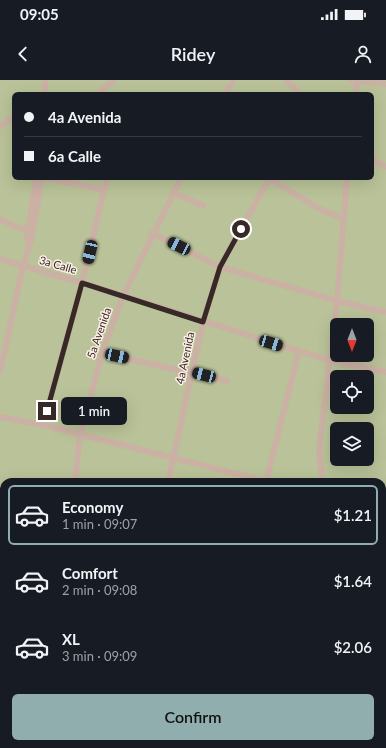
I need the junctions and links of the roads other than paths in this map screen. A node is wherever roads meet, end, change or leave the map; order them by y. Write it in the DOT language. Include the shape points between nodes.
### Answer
graph roads {
  1 [pos="45,80"];
  2 [pos="233,80"];
  3 [pos="286,80"];
  4 [pos="350,80"];
  5 [pos="357,80"];
  6 [pos="111,81"];
  7 [pos="386,84"];
  8 [pos="45,92"];
  9 [pos="99,92"];
  10 [pos="226,92"];
  11 [pos="298,92"];
  12 [pos="356,92"];
  13 [pos="12,118"];
  14 [pos="0,126"];
  15 [pos="374,160"];
  16 [pos="386,167"];
  17 [pos="36,180"];
  18 [pos="42,180"];
  19 [pos="56,180"];
  20 [pos="106,180"];
  21 [pos="180,180"];
  22 [pos="267,180"];
  23 [pos="271,180"];
  24 [pos="348,180"];
  25 [pos="104,190"];
  26 [pos="174,192"];
  27 [pos="203,206"];
  28 [pos="0,219"];
  29 [pos="344,219"];
  30 [pos="31,231"];
  31 [pos="152,233"];
  32 [pos="0,259"];
  33 [pos="23,266"];
  34 [pos="220,267"];
  35 [pos="82,283"];
  36 [pos="123,296"];
  37 [pos="337,300"];
  38 [pos="386,312"];
  39 [pos="203,322"];
  40 [pos="299,351"];
  41 [pos="102,353"];
  42 [pos="328,360"];
  43 [pos="0,372"];
  44 [pos="192,372"];
  45 [pos="386,372"];
  46 [pos="227,381"];
  47 [pos="0,417"];
  48 [pos="44,426"];
  49 [pos="80,435"];
  50 [pos="173,458"];
  51 [pos="75,478"];
  52 [pos="169,478"];
  53 [pos="251,478"];
  54 [pos="268,478"];
  55 [pos="322,478"];
  1 -- 8 [label="street"];
  2 -- 10 [label="street"];
  3 -- 11 [label="street"];
  4 -- 5 [label="street"];
  5 -- 7 [label="street"];
  5 -- 12 [label="street"];
  6 -- 9 [label="street"];
  13 -- 14 [label="street"];
  15 -- 16 [label="street"];
  17 -- 30 [label="street"];
  18 -- 30 [label="street"];
  19 -- 25 [label="street"];
  20 -- 25 [label="street"];
  21 -- 26 [label="street, 5a Avenida"];
  22 -- 34 [label="street, 4a Avenida"];
  23 -- 29 [label="street"];
  24 -- 29 [label="street"];
  25 -- 35 [label="street"];
  26 -- 27 [label="street"];
  26 -- 31 [label="street, 5a Avenida"];
  28 -- 30 [label="street"];
  29 -- 37 [label="street"];
  30 -- 33 [label="street" via="27,239 29,247"];
  31 -- 34 [label="street"];
  31 -- 36 [label="street, 5a Avenida"];
  32 -- 33 [label="street, 3a Calle"];
  33 -- 35 [label="street, 3a Calle"];
  33 -- 43 [label="street"];
  34 -- 37 [label="street"];
  34 -- 39 [label="street, 4a Avenida"];
  35 -- 36 [label="street, 3a Calle"];
  35 -- 48 [label="street"];
  36 -- 39 [label="street, 3a Calle"];
  36 -- 41 [label="street, 5a Avenida"];
  37 -- 38 [label="street"];
  37 -- 42 [label="street"];
  39 -- 40 [label="street, 3a Calle"];
  39 -- 44 [label="street, 4a Avenida"];
  40 -- 42 [label="street, 3a Calle"];
  40 -- 54 [label="street"];
  41 -- 44 [label="street"];
  41 -- 49 [label="street, 5a Avenida"];
  42 -- 45 [label="street, 3a Calle"];
  42 -- 55 [label="street" via="319,449"];
  44 -- 46 [label="street"];
  44 -- 50 [label="street, 4a Avenida"];
  47 -- 48 [label="street"];
  48 -- 49 [label="street"];
  49 -- 50 [label="street"];
  49 -- 51 [label="street, 5a Avenida"];
  50 -- 52 [label="street, 4a Avenida"];
  50 -- 53 [label="street"];
}
